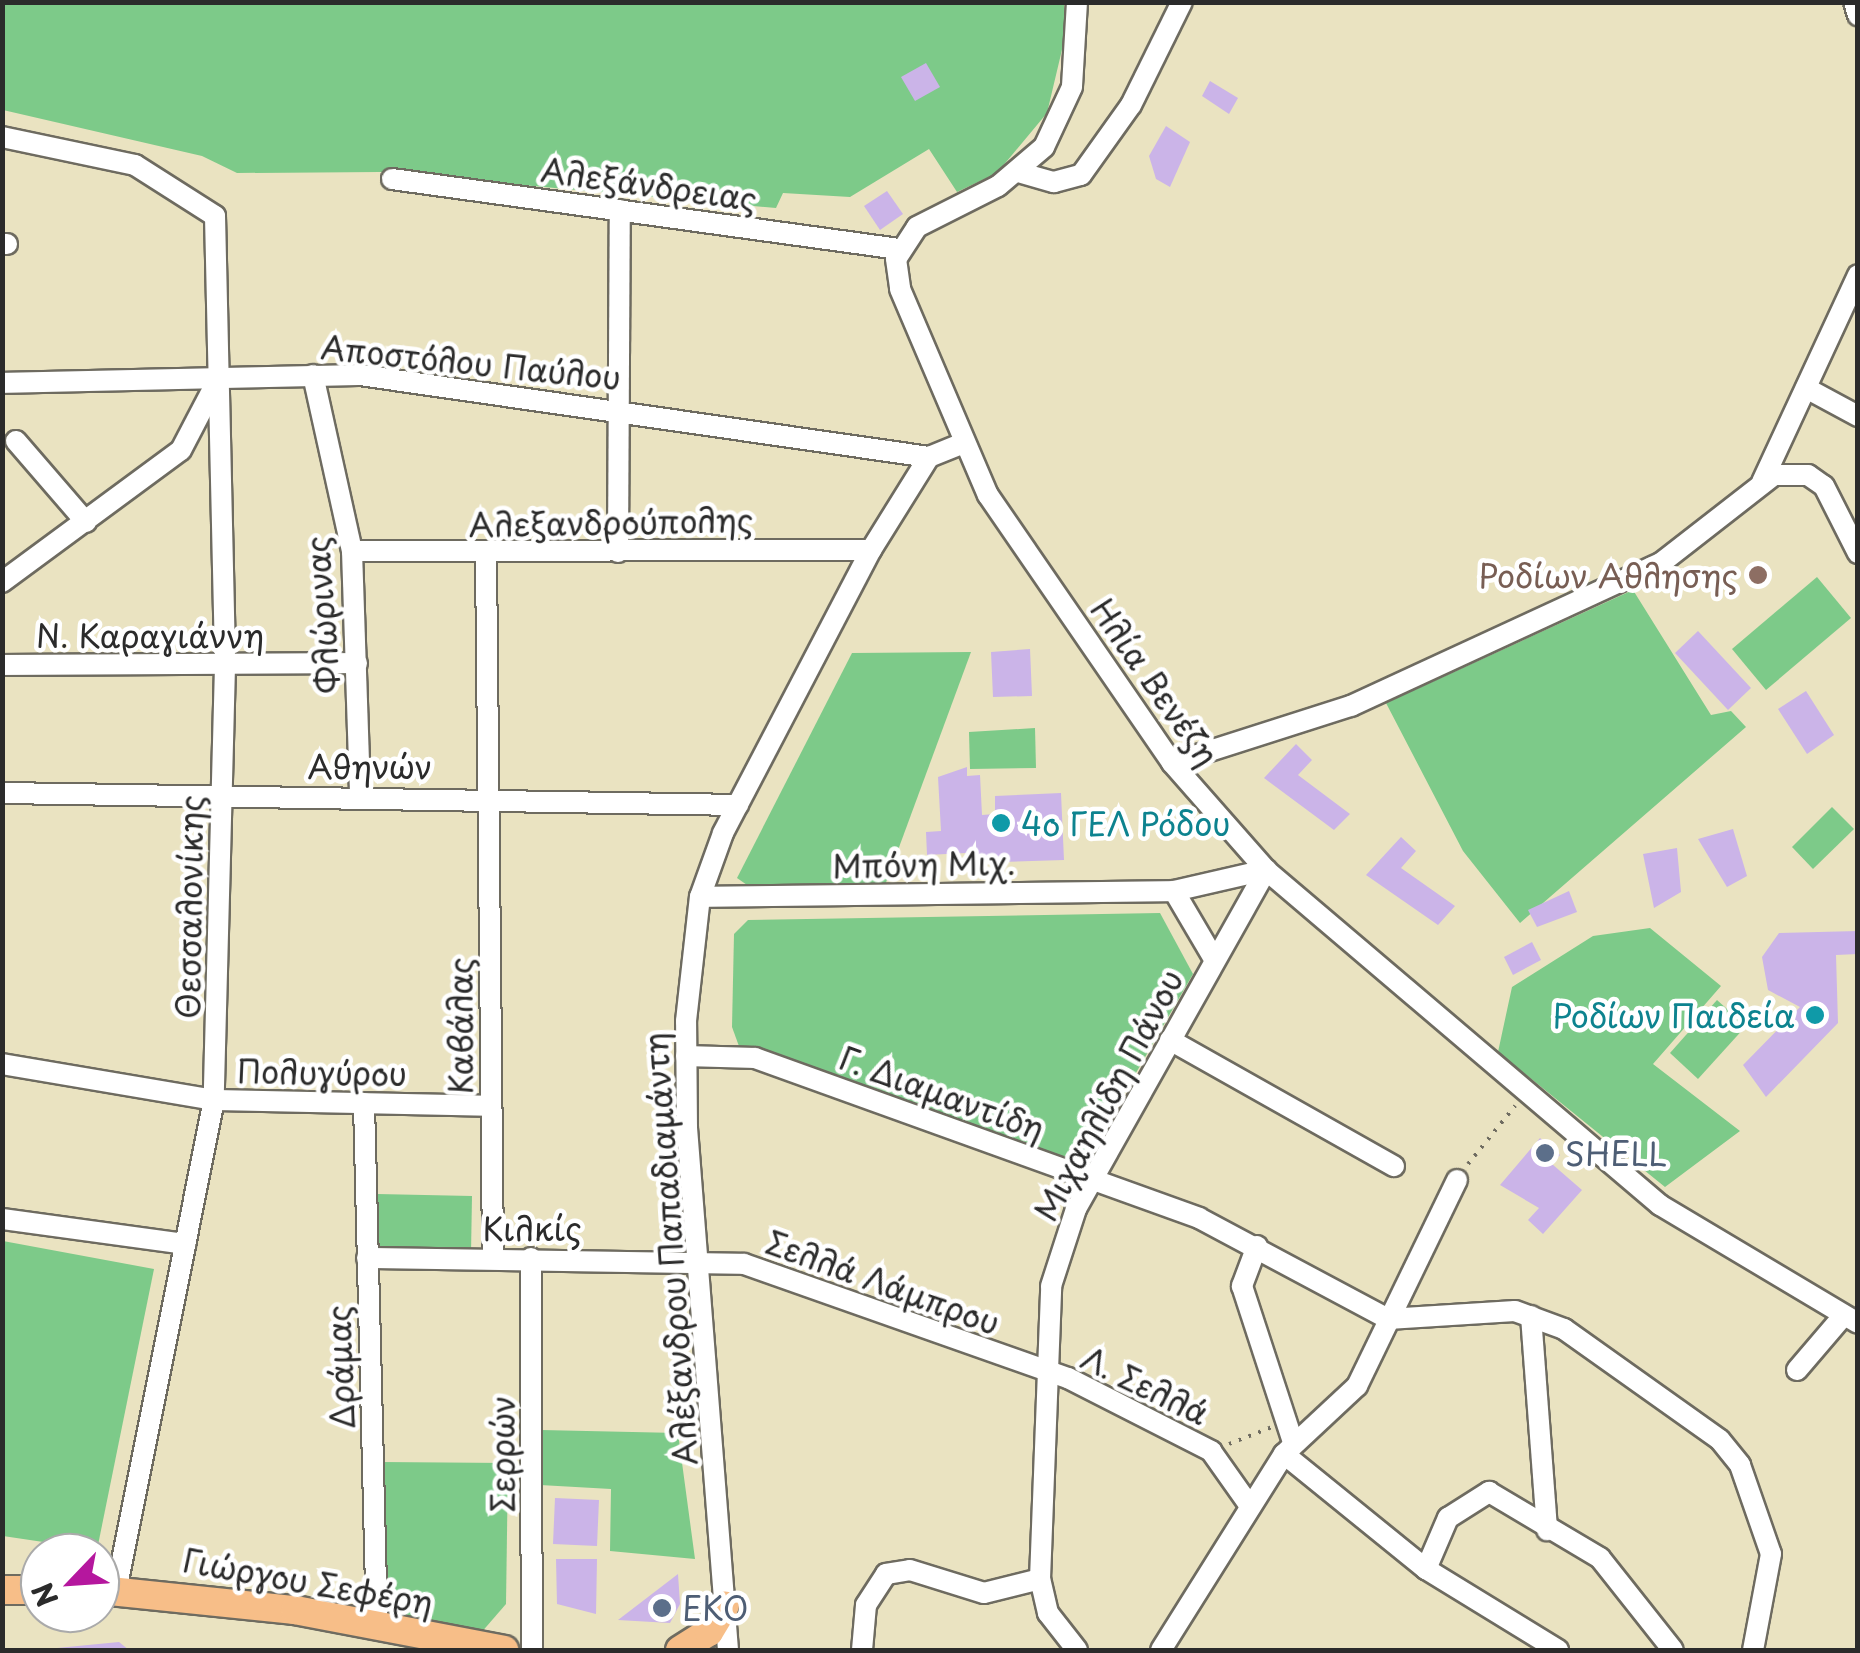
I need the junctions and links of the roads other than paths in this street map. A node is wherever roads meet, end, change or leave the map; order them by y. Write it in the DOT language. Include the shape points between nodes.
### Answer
graph roads {
  1 [pos="1076,2"];
  2 [pos="1182,2"];
  3 [pos="1854,2"];
  4 [pos="1858,15"];
  5 [pos="2,137"];
  6 [pos="1018,172"];
  7 [pos="392,179"];
  8 [pos="620,210"];
  9 [pos="899,249"];
  10 [pos="1858,274"];
  11 [pos="313,375"];
  12 [pos="218,376"];
  13 [pos="2,383"];
  14 [pos="1806,388"];
  15 [pos="618,407"];
  16 [pos="1858,416"];
  17 [pos="16,441"];
  18 [pos="962,444"];
  19 [pos="929,457"];
  20 [pos="1762,484"];
  21 [pos="86,522"];
  22 [pos="870,550"];
  23 [pos="352,551"];
  24 [pos="618,552"];
  25 [pos="1858,553"];
  26 [pos="486,554"];
  27 [pos="2,582"];
  28 [pos="357,663"];
  29 [pos="2,666"];
  30 [pos="225,666"];
  31 [pos="1172,763"];
  32 [pos="2,794"];
  33 [pos="360,795"];
  34 [pos="490,795"];
  35 [pos="222,797"];
  36 [pos="738,804"];
  37 [pos="1266,870"];
  38 [pos="1174,891"];
  39 [pos="700,897"];
  40 [pos="1214,959"];
  41 [pos="1170,1040"];
  42 [pos="686,1056"];
  43 [pos="2,1064"];
  44 [pos="214,1100"];
  45 [pos="364,1103"];
  46 [pos="490,1106"];
  47 [pos="1394,1166"];
  48 [pos="1094,1180"];
  49 [pos="1457,1180"];
  50 [pos="2,1218"];
  51 [pos="185,1244"];
  52 [pos="1257,1246"];
  53 [pos="696,1257"];
  54 [pos="367,1258"];
  55 [pos="492,1258"];
  56 [pos="531,1258"];
  57 [pos="1531,1316"];
  58 [pos="1388,1319"];
  59 [pos="1851,1319"];
  60 [pos="1797,1370"];
  61 [pos="1046,1372"];
  62 [pos="1289,1448"];
  63 [pos="1250,1506"];
  64 [pos="1547,1530"];
  65 [pos="120,1536"];
  66 [pos="1426,1569"];
  67 [pos="1040,1579"];
  68 [pos="120,1592"];
  69 [pos="725,1606"];
  70 [pos="377,1628"];
  71 [pos="504,1650"];
  72 [pos="532,1650"];
  73 [pos="680,1650"];
  74 [pos="728,1650"];
  75 [pos="862,1650"];
  76 [pos="1078,1650"];
  77 [pos="1161,1650"];
  78 [pos="1558,1650"];
  79 [pos="1673,1650"];
  80 [pos="1754,1650"];
  1 -- 6 [label="street" via="1068,103"];
  2 -- 6 [label="street" via="1131,105 1081,175 1054,182"];
  3 -- 4 [label="street"];
  5 -- 12 [label="street, Θεσσαλονίκης" via="135,165 215,216"];
  6 -- 9 [label="street" via="917,227"];
  7 -- 8 [label="street, Αλεξάνδρειας"];
  8 -- 9 [label="street, Αλεξάνδρειας"];
  8 -- 15 [label="street"];
  9 -- 18 [label="street, Ηλία Βενέζη" via="900,289"];
  10 -- 14 [label="street"];
  11 -- 12 [label="street, Αποστόλου Παύλου"];
  11 -- 15 [label="street, Αποστόλου Παύλου"];
  11 -- 23 [label="street, Φλώρινας"];
  12 -- 13 [label="street, Αποστόλου Παύλου"];
  12 -- 21 [label="street" via="181,450"];
  12 -- 30 [label="street, Θεσσαλονίκης"];
  14 -- 16 [label="street"];
  14 -- 20 [label="street"];
  15 -- 19 [label="street, Αποστόλου Παύλου"];
  15 -- 24 [label="street"];
  17 -- 21 [label="street"];
  18 -- 19 [label="street"];
  18 -- 31 [label="street, Ηλία Βενέζη"];
  19 -- 22 [label="street, Αλέξανδρου Παπαδιαμάντη"];
  20 -- 25 [label="street" via="1788,472 1824,486"];
  20 -- 31 [label="street" via="1661,563 1350,706"];
  21 -- 27 [label="street"];
  22 -- 24 [label="street, Αλεξανδρούπολης"];
  22 -- 36 [label="street, Αλέξανδρου Παπαδιαμάντη"];
  23 -- 26 [label="street, Αλεξανδρούπολης"];
  23 -- 28 [label="street, Φλώρινας"];
  24 -- 26 [label="street, Αλεξανδρούπολης"];
  26 -- 34 [label="street, Καβάλας"];
  28 -- 30 [label="street, Ν. Καραγιάννη"];
  28 -- 33 [label="street, Φλώρινας"];
  29 -- 30 [label="street, Ν. Καραγιάννη"];
  30 -- 35 [label="street, Θεσσαλονίκης"];
  31 -- 37 [label="street, Ηλία Βενέζη"];
  32 -- 35 [label="street, Αθηνών"];
  33 -- 34 [label="street, Αθηνών"];
  33 -- 35 [label="street, Αθηνών"];
  34 -- 36 [label="street, Αθηνών"];
  34 -- 46 [label="street, Καβάλας"];
  35 -- 44 [label="street, Θεσσαλονίκης"];
  36 -- 39 [label="street, Αλέξανδρου Παπαδιαμάντη"];
  37 -- 38 [label="street, Μπόνη Μιχ."];
  37 -- 40 [label="street, Μιχαηλίδη Πάνου"];
  37 -- 59 [label="street, Ηλία Βενέζη" via="1660,1205"];
  38 -- 39 [label="street, Μπόνη Μιχ."];
  38 -- 40 [label="street"];
  39 -- 42 [label="street, Αλέξανδρου Παπαδιαμάντη"];
  40 -- 41 [label="street, Μιχαηλίδη Πάνου"];
  41 -- 47 [label="street"];
  41 -- 48 [label="street, Μιχαηλίδη Πάνου"];
  42 -- 48 [label="street, Γ. Διαμαντίδη" via="755,1058"];
  42 -- 53 [label="street, Αλέξανδρου Παπαδιαμάντη"];
  43 -- 44 [label="street, Πολυγύρου"];
  44 -- 45 [label="street, Πολυγύρου"];
  44 -- 51 [label="street, Θεσσαλονίκης"];
  45 -- 46 [label="street, Πολυγύρου"];
  45 -- 54 [label="street, Δράμας"];
  46 -- 55 [label="street, Καβάλας"];
  48 -- 52 [label="street, Γ. Διαμαντίδη"];
  48 -- 61 [label="street, Μιχαηλίδη Πάνου" via="1051,1286"];
  49 -- 58 [label="street"];
  50 -- 51 [label="street"];
  51 -- 65 [label="street, Θεσσαλονίκης"];
  52 -- 58 [label="street, Γ. Διαμαντίδη"];
  52 -- 62 [label="street" via="1242,1286 1249,1323 1293,1419"];
  53 -- 56 [label="street, Κιλκίς"];
  53 -- 61 [label="street, Σελλά Λάμπρου" via="744,1264"];
  53 -- 69 [label="street, Αλέξανδρου Παπαδιαμάντη"];
  54 -- 55 [label="street, Κιλκίς"];
  54 -- 70 [label="street, Δράμας"];
  55 -- 56 [label="street, Κιλκίς"];
  56 -- 72 [label="street, Σερρών"];
  57 -- 58 [label="street"];
  57 -- 64 [label="street"];
  57 -- 80 [label="street" via="1588,1343 1720,1440 1740,1465 1770,1554"];
  58 -- 62 [label="street" via="1358,1386"];
  59 -- 60 [label="street"];
  61 -- 63 [label="street, Λ. Σελλά" via="1211,1451"];
  61 -- 67 [label="street, Μιχαηλίδη Πάνου"];
  62 -- 63 [label="street"];
  62 -- 66 [label="street"];
  63 -- 77 [label="street"];
  64 -- 66 [label="street" via="1489,1492 1448,1518"];
  64 -- 79 [label="street" via="1600,1558"];
  66 -- 78 [label="street"];
  67 -- 75 [label="street" via="984,1594 910,1570 886,1574 866,1605"];
  67 -- 76 [label="street, Μιχαηλίδη Πάνου" via="1048,1613"];
  68 -- 70 [label="main road, Γιώργου Σεφέρη"];
  69 -- 73 [label="main road" via="709,1632"];
  69 -- 74 [label="street, Αλέξανδρου Παπαδιαμάντη"];
  70 -- 71 [label="main road, Γιώργου Σεφέρη"];
}
